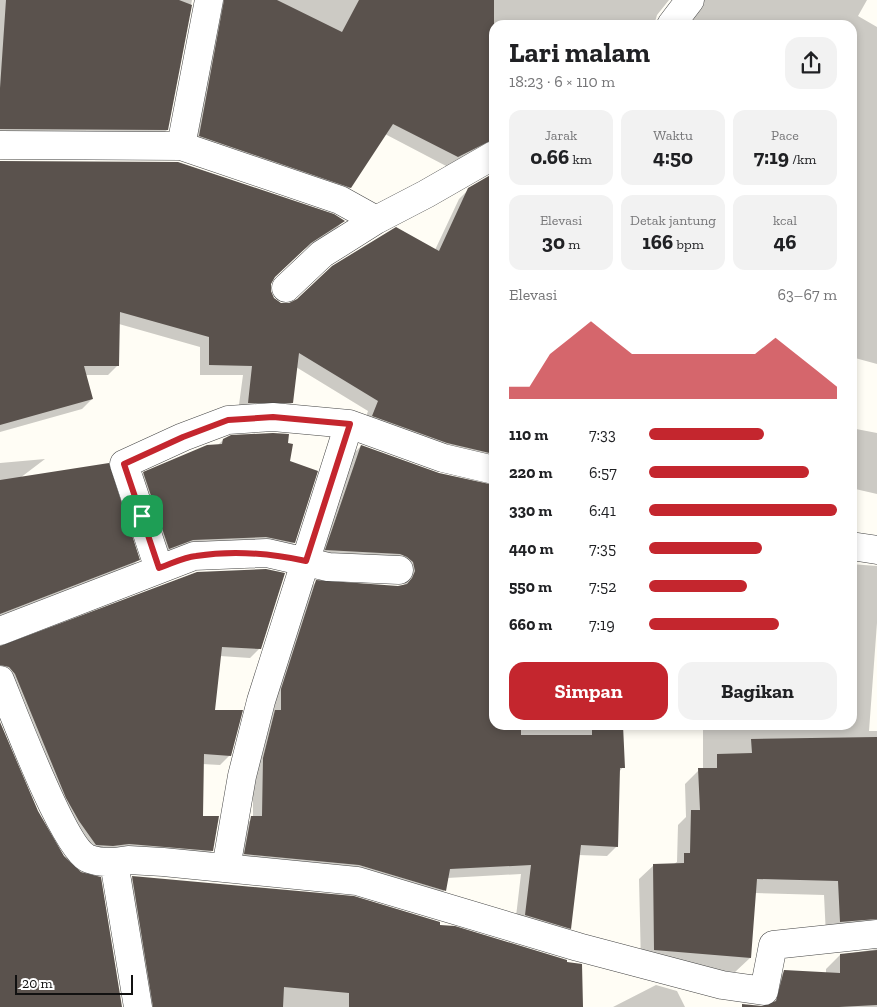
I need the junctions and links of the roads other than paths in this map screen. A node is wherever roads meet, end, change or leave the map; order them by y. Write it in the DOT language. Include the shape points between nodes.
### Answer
graph roads {
  1 [pos="209,0"];
  2 [pos="690,0"];
  3 [pos="675,20"];
  4 [pos="0,145"];
  5 [pos="181,146"];
  6 [pos="489,157"];
  7 [pos="376,220"];
  8 [pos="286,288"];
  9 [pos="350,424"];
  10 [pos="489,469"];
  11 [pos="857,547"];
  12 [pos="877,550"];
  13 [pos="306,561"];
  14 [pos="159,568"];
  15 [pos="399,570"];
  16 [pos="0,631"];
  17 [pos="0,680"];
  18 [pos="114,862"];
  19 [pos="226,868"];
  20 [pos="877,934"];
  21 [pos="138,1007"];
  1 -- 5 [label="street"];
  2 -- 3 [label="street"];
  4 -- 5 [label="street"];
  5 -- 7 [label="street" via="340,200"];
  6 -- 7 [label="street"];
  7 -- 8 [label="street" via="322,254"];
  9 -- 10 [label="street" via="442,458"];
  9 -- 13 [label="street"];
  9 -- 14 [label="street" via="273,417 228,420 124,464"];
  11 -- 12 [label="street"];
  13 -- 14 [label="street" via="267,553 224,554 194,556"];
  13 -- 15 [label="street" via="328,567"];
  13 -- 19 [label="street" via="261,701 242,776"];
  14 -- 16 [label="street"];
  17 -- 18 [label="street" via="70,840 86,858"];
  18 -- 19 [label="street" via="128,860"];
  18 -- 21 [label="street"];
  19 -- 20 [label="street" via="357,881 578,947 722,985 764,991 773,945"];
}
